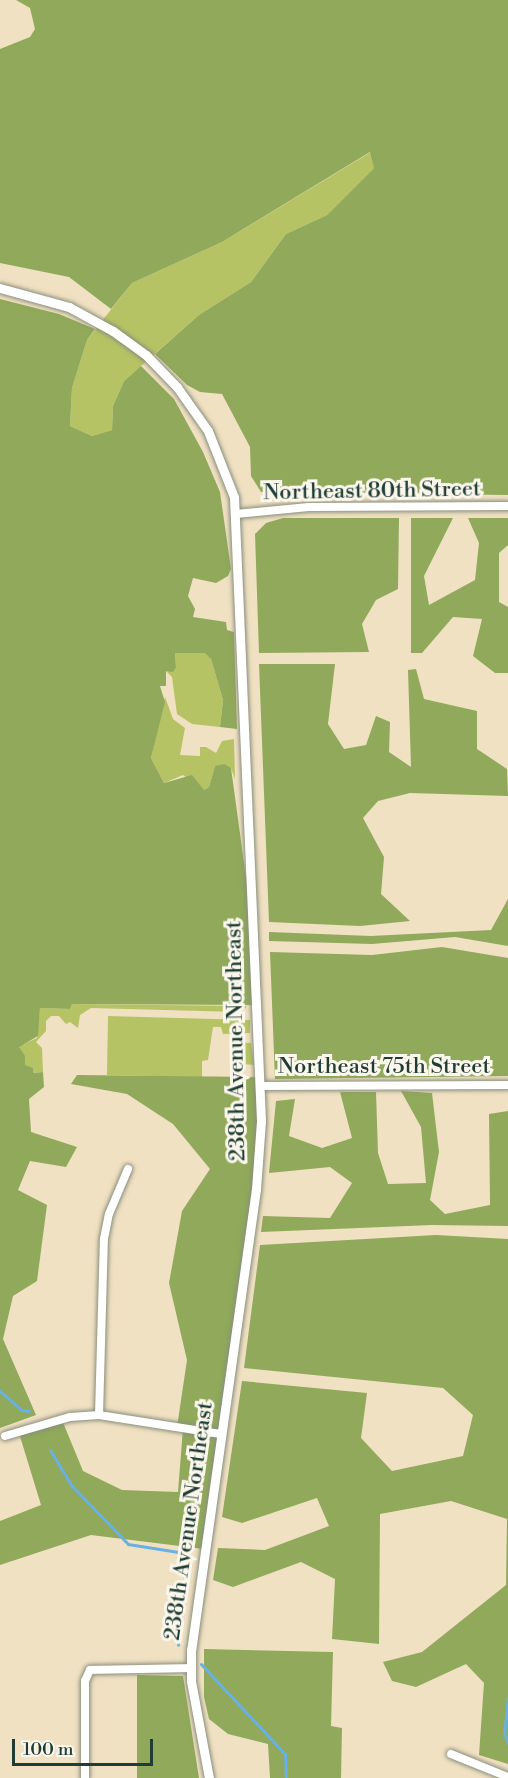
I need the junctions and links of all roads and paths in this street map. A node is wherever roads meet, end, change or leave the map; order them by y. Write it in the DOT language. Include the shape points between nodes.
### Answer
graph roads {
  1 [pos="0,288"];
  2 [pos="508,506"];
  3 [pos="236,514"];
  4 [pos="508,1085"];
  5 [pos="260,1086"];
  6 [pos="128,1169"];
  7 [pos="99,1415"];
  8 [pos="221,1434"];
  9 [pos="5,1437"];
  10 [pos="190,1668"];
  11 [pos="451,1754"];
  12 [pos="508,1777"];
  13 [pos="85,1778"];
  14 [pos="209,1778"];
  1 -- 3 [label="street, 238th Avenue Northeast" via="69,307 146,355 177,387 223,460"];
  2 -- 3 [label="street, Northeast 80th Street" via="309,507"];
  3 -- 5 [label="street, 238th Avenue Northeast"];
  4 -- 5 [label="street, Northeast 75th Street"];
  5 -- 8 [label="street, 238th Avenue Northeast" via="256,1189"];
  6 -- 7 [label="street" via="109,1214 104,1239"];
  7 -- 8 [label="street"];
  7 -- 9 [label="street" via="70,1418"];
  8 -- 10 [label="street, 238th Avenue Northeast"];
  10 -- 13 [label="street" via="90,1670 85,1681"];
  10 -- 14 [label="street, 238th Avenue Northeast"];
  11 -- 12 [label="street"];
}
